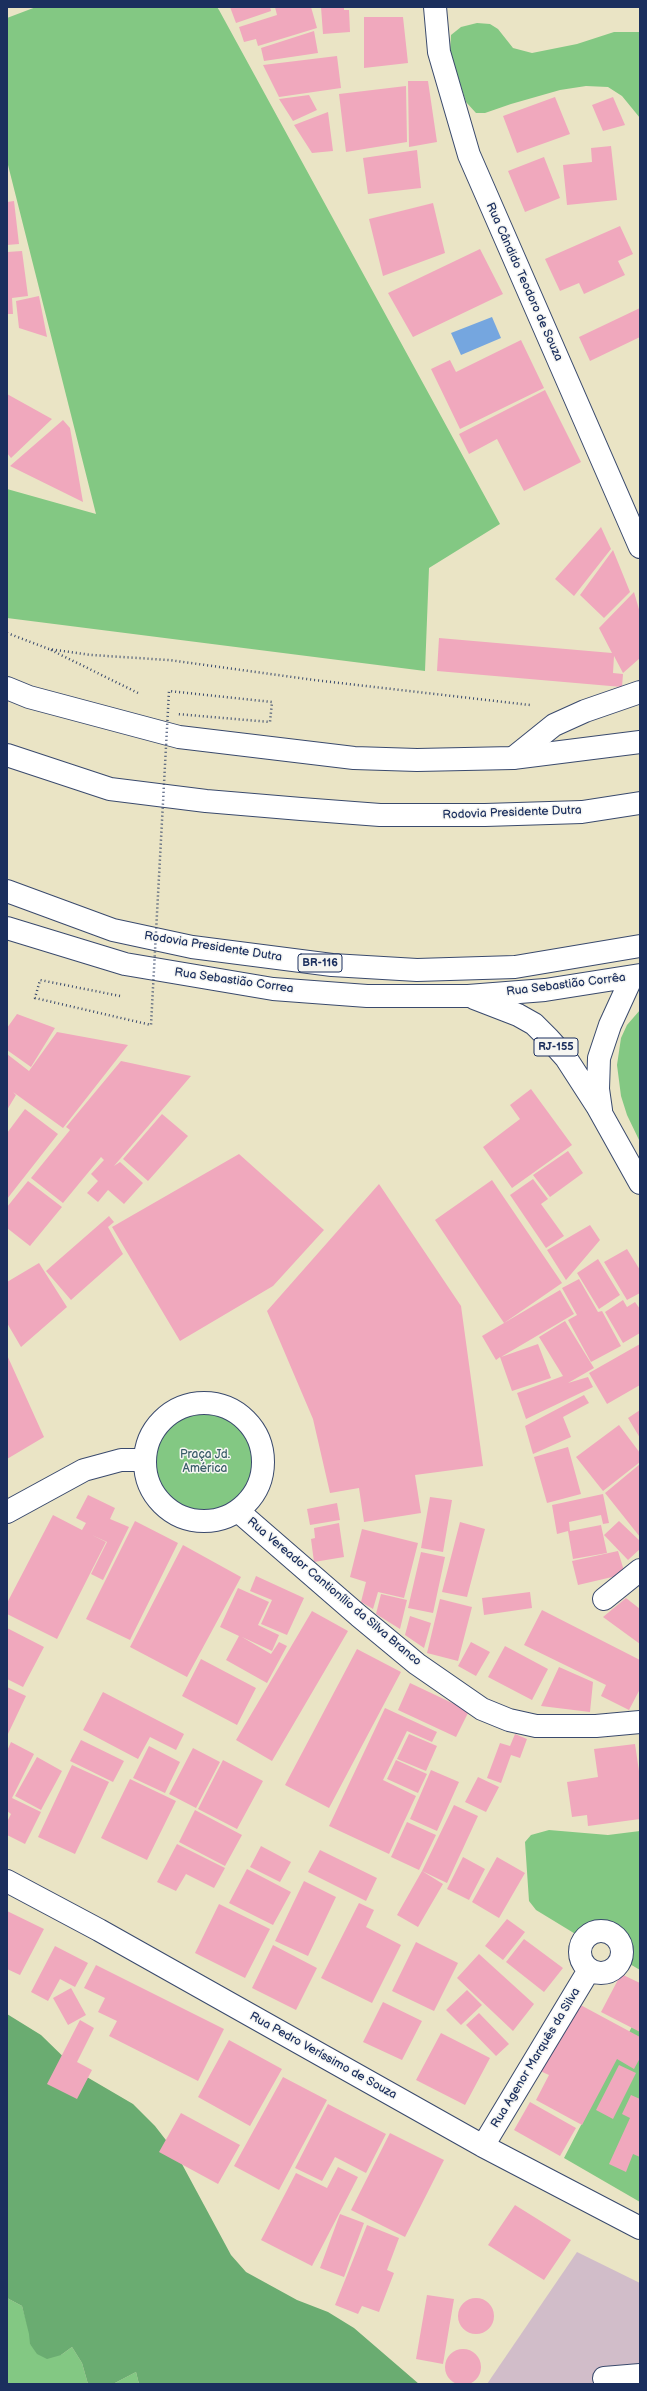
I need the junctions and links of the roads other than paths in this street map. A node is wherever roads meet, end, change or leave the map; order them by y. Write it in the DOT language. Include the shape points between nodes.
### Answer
graph roads {
  1 [pos="435,7"];
  2 [pos="640,547"];
  3 [pos="7,688"];
  4 [pos="640,692"];
  5 [pos="640,742"];
  6 [pos="7,755"];
  7 [pos="513,758"];
  8 [pos="640,803"];
  9 [pos="7,892"];
  10 [pos="8,931"];
  11 [pos="640,946"];
  12 [pos="636,976"];
  13 [pos="468,996"];
  14 [pos="601,1113"];
  15 [pos="640,1184"];
  16 [pos="144,1460"];
  17 [pos="238,1511"];
  18 [pos="7,1512"];
  19 [pos="640,1570"];
  20 [pos="604,1599"];
  21 [pos="640,1722"];
  22 [pos="7,1881"];
  23 [pos="589,1970"];
  24 [pos="483,2146"];
  25 [pos="640,2228"];
  26 [pos="640,2375"];
  27 [pos="604,2378"];
  1 -- 2 [label="main road, Rua Cândido Teodoro de Souza" via="440,52 469,155"];
  3 -- 7 [label="main road" via="30,698 179,737 354,758"];
  4 -- 7 [label="main road" via="554,725"];
  5 -- 7 [label="main road"];
  6 -- 8 [label="main road, Rodovia Presidente Dutra" via="110,789 206,801 380,815 582,812"];
  9 -- 11 [label="main road, Rodovia Presidente Dutra / BR-116" via="112,930 192,947 332,965 417,970 516,967"];
  10 -- 13 [label="main road, Rua Sebastião Correa" via="125,964 273,989 368,996"];
  12 -- 13 [label="main road, Rua Sebastião Corrêa" via="545,990"];
  12 -- 14 [label="main road" via="610,1025 600,1058 598,1089"];
  13 -- 14 [label="main road, RJ-155" via="518,1015 534,1024 566,1058"];
  14 -- 15 [label="main road, RJ-155"];
  16 -- 17 [label="main road" via="146,1478 154,1495 167,1509 184,1518 202,1521 221,1519"];
  16 -- 17 [label="main road" via="147,1444 154,1430 164,1417 178,1409 194,1403 209,1403 239,1414 259,1439 263,1471 250,1500"];
  16 -- 18 [label="main road" via="121,1460 84,1470"];
  17 -- 21 [label="main road, Rua Vereador Cantionílio da Silva Branco" via="417,1664 482,1709 510,1720 536,1726 596,1726"];
  19 -- 20 [label="main road"];
  22 -- 24 [label="main road, Rua Pedro Veríssimo de Souza"];
  23 -- 24 [label="main road, Rua Agenor Marquês da Silva"];
  24 -- 25 [label="main road, Rua Pedro Veríssimo de Souza"];
  26 -- 27 [label="main road"];
}
